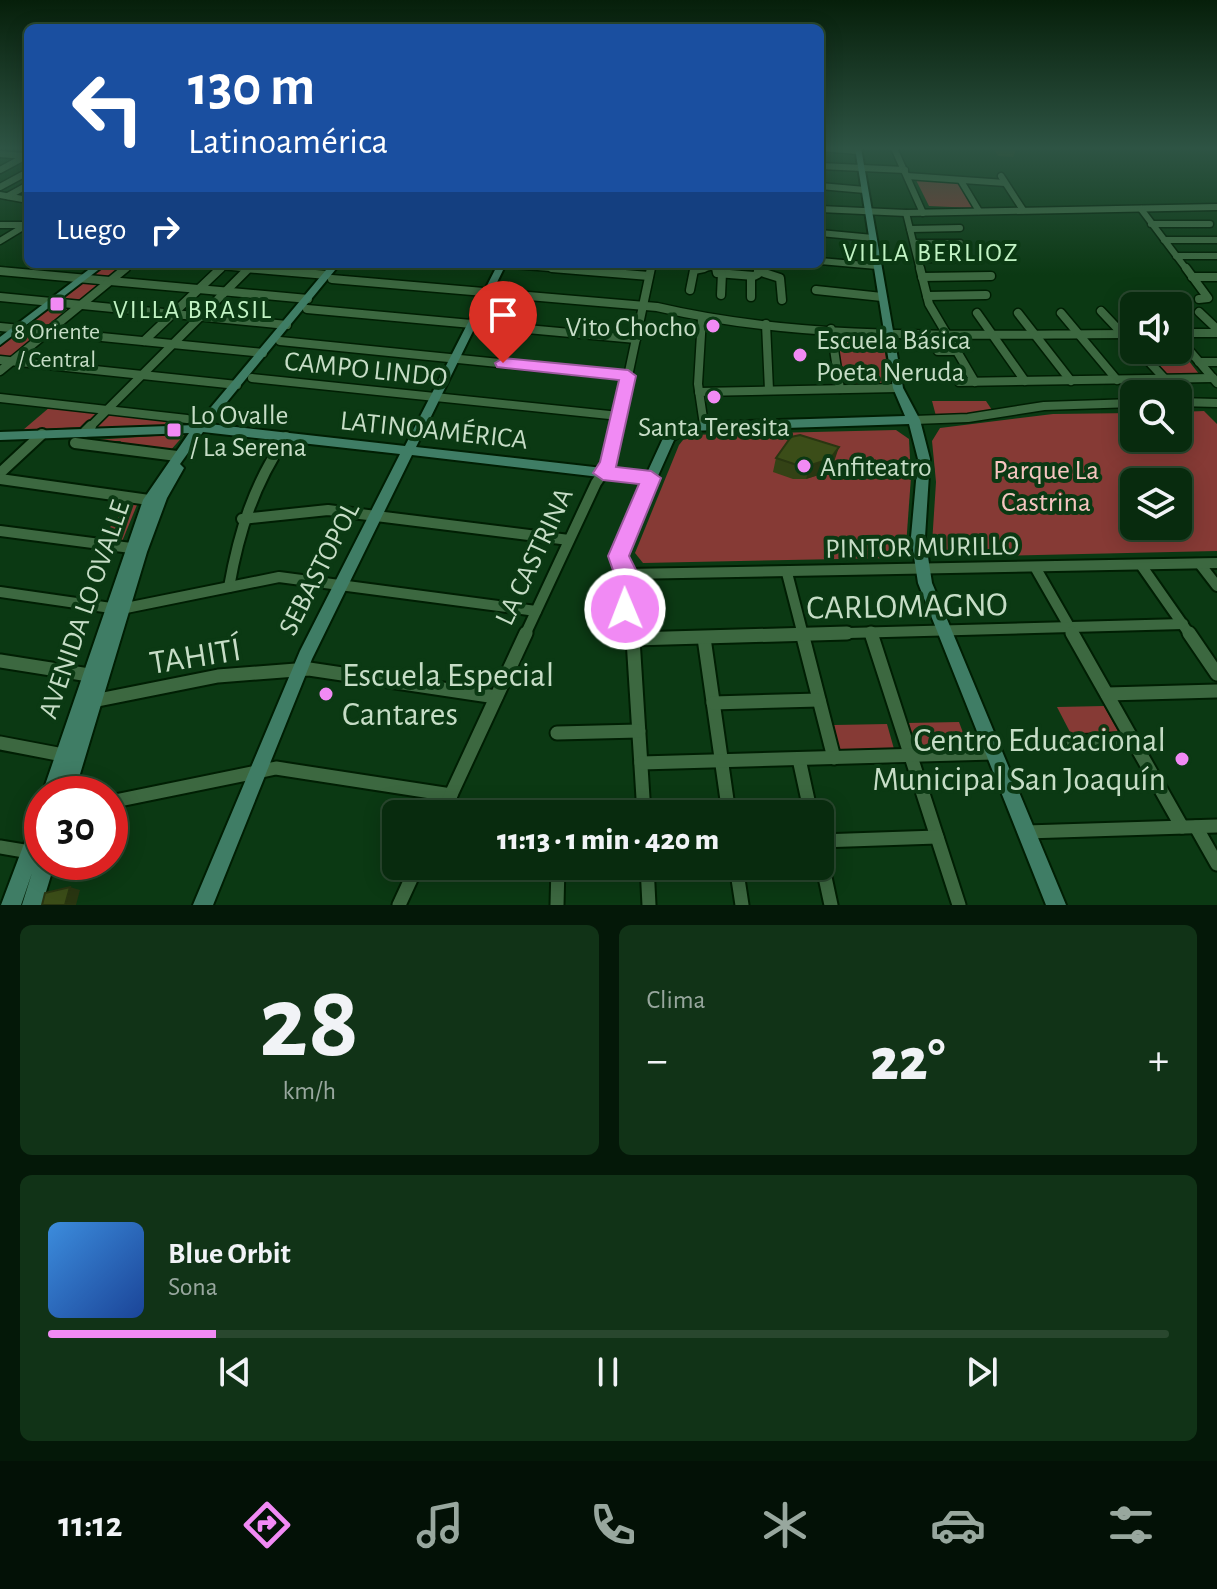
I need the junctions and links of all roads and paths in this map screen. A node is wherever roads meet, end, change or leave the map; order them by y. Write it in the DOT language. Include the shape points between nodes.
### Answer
graph roads {
  1 [pos="18,190"];
  2 [pos="865,190"];
  3 [pos="913,190"];
  4 [pos="967,190"];
  5 [pos="1010,190"];
  6 [pos="0,195"];
  7 [pos="8,196"];
  8 [pos="24,198"];
  9 [pos="1217,207"];
  10 [pos="1199,208"];
  11 [pos="824,209"];
  12 [pos="1141,209"];
  13 [pos="1023,210"];
  14 [pos="979,211"];
  15 [pos="868,213"];
  16 [pos="906,213"];
  17 [pos="923,213"];
  18 [pos="24,224"];
  19 [pos="1151,224"];
  20 [pos="1210,224"];
  21 [pos="0,225"];
  22 [pos="24,226"];
  23 [pos="960,228"];
  24 [pos="910,229"];
  25 [pos="824,233"];
  26 [pos="1217,234"];
  27 [pos="873,238"];
  28 [pos="1164,240"];
  29 [pos="1217,240"];
  30 [pos="0,241"];
  31 [pos="914,243"];
  32 [pos="960,243"];
  33 [pos="1176,256"];
  34 [pos="1217,256"];
  35 [pos="918,259"];
  36 [pos="968,259"];
  37 [pos="824,261"];
  38 [pos="877,266"];
  39 [pos="97,268"];
  40 [pos="126,268"];
  41 [pos="221,268"];
  42 [pos="242,268"];
  43 [pos="334,268"];
  44 [pos="339,268"];
  45 [pos="500,268"];
  46 [pos="551,268"];
  47 [pos="651,268"];
  48 [pos="248,269"];
  49 [pos="717,269"];
  50 [pos="0,271"];
  51 [pos="756,272"];
  52 [pos="649,276"];
  53 [pos="991,276"];
  54 [pos="1191,276"];
  55 [pos="329,277"];
  56 [pos="922,277"];
  57 [pos="1217,277"];
  58 [pos="82,279"];
  59 [pos="109,281"];
  60 [pos="198,290"];
  61 [pos="690,290"];
  62 [pos="816,290"];
  63 [pos="225,292"];
  64 [pos="488,293"];
  65 [pos="721,295"];
  66 [pos="986,295"];
  67 [pos="927,296"];
  68 [pos="0,297"];
  69 [pos="751,297"];
  70 [pos="882,297"];
  71 [pos="1199,299"];
  72 [pos="782,300"];
  73 [pos="52,302"];
  74 [pos="307,304"];
  75 [pos="81,305"];
  76 [pos="643,306"];
  77 [pos="1101,311"];
  78 [pos="1199,312"];
  79 [pos="977,313"];
  80 [pos="1018,313"];
  81 [pos="1061,313"];
  82 [pos="173,314"];
  83 [pos="201,316"];
  84 [pos="702,318"];
  85 [pos="472,324"];
  86 [pos="766,324"];
  87 [pos="287,325"];
  88 [pos="0,327"];
  89 [pos="18,329"];
  90 [pos="831,329"];
  91 [pos="1120,331"];
  92 [pos="1217,331"];
  93 [pos="48,332"];
  94 [pos="889,334"];
  95 [pos="992,334"];
  96 [pos="1035,334"];
  97 [pos="1079,334"];
  98 [pos="1120,334"];
  99 [pos="1192,334"];
  100 [pos="948,335"];
  101 [pos="636,339"];
  102 [pos="144,341"];
  103 [pos="280,341"];
  104 [pos="0,342"];
  105 [pos="173,344"];
  106 [pos="938,351"];
  107 [pos="957,351"];
  108 [pos="263,353"];
  109 [pos="1192,353"];
  110 [pos="455,358"];
  111 [pos="0,360"];
  112 [pos="12,361"];
  113 [pos="1199,362"];
  114 [pos="1217,362"];
  115 [pos="1151,364"];
  116 [pos="0,371"];
  117 [pos="142,375"];
  118 [pos="628,376"];
  119 [pos="252,378"];
  120 [pos="1165,379"];
  121 [pos="1117,380"];
  122 [pos="1025,381"];
  123 [pos="1071,381"];
  124 [pos="1215,381"];
  125 [pos="959,382"];
  126 [pos="975,382"];
  127 [pos="237,385"];
  128 [pos="898,388"];
  129 [pos="840,389"];
  130 [pos="769,390"];
  131 [pos="699,392"];
  132 [pos="435,397"];
  133 [pos="0,398"];
  134 [pos="1192,402"];
  135 [pos="1120,403"];
  136 [pos="1212,403"];
  137 [pos="108,410"];
  138 [pos="1217,411"];
  139 [pos="619,416"];
  140 [pos="187,419"];
  141 [pos="914,420"];
  142 [pos="704,425"];
  143 [pos="206,428"];
  144 [pos="85,432"];
  145 [pos="42,434"];
  146 [pos="0,436"];
  147 [pos="286,437"];
  148 [pos="75,443"];
  149 [pos="408,451"];
  150 [pos="177,456"];
  151 [pos="603,473"];
  152 [pos="0,476"];
  153 [pos="651,478"];
  154 [pos="149,500"];
  155 [pos="375,516"];
  156 [pos="242,519"];
  157 [pos="0,531"];
  158 [pos="569,540"];
  159 [pos="131,548"];
  160 [pos="1217,563"];
  161 [pos="1200,564"];
  162 [pos="1141,565"];
  163 [pos="1035,567"];
  164 [pos="922,570"];
  165 [pos="787,573"];
  166 [pos="627,574"];
  167 [pos="340,585"];
  168 [pos="1217,586"];
  169 [pos="229,587"];
  170 [pos="0,592"];
  171 [pos="116,608"];
  172 [pos="536,611"];
  173 [pos="1183,624"];
  174 [pos="1070,629"];
  175 [pos="943,631"];
  176 [pos="871,633"];
  177 [pos="803,635"];
  178 [pos="704,638"];
  179 [pos="633,639"];
  180 [pos="0,661"];
  181 [pos="299,669"];
  182 [pos="1217,674"];
  183 [pos="89,675"];
  184 [pos="1217,691"];
  185 [pos="1107,694"];
  186 [pos="496,697"];
  187 [pos="819,700"];
  188 [pos="93,701"];
  189 [pos="713,703"];
  190 [pos="639,731"];
  191 [pos="557,733"];
  192 [pos="1132,739"];
  193 [pos="1073,742"];
  194 [pos="0,743"];
  195 [pos="993,753"];
  196 [pos="63,755"];
  197 [pos="910,755"];
  198 [pos="834,758"];
  199 [pos="799,759"];
  200 [pos="721,761"];
  201 [pos="641,763"];
  202 [pos="257,771"];
  203 [pos="57,776"];
  204 [pos="70,776"];
  205 [pos="451,795"];
  206 [pos="128,798"];
  207 [pos="449,800"];
  208 [pos="643,800"];
  209 [pos="727,800"];
  210 [pos="808,800"];
  211 [pos="1217,826"];
  212 [pos="1189,827"];
  213 [pos="1026,832"];
  214 [pos="937,837"];
  215 [pos="834,841"];
  216 [pos="0,847"];
  217 [pos="24,853"];
  218 [pos="1217,864"];
  219 [pos="25,880"];
  220 [pos="35,880"];
  221 [pos="411,880"];
  222 [pos="558,880"];
  223 [pos="648,880"];
  224 [pos="738,880"];
  225 [pos="826,880"];
  226 [pos="11,905"];
  227 [pos="32,905"];
  228 [pos="203,905"];
  229 [pos="399,905"];
  230 [pos="557,905"];
  231 [pos="649,905"];
  232 [pos="742,905"];
  233 [pos="831,905"];
  234 [pos="959,905"];
  235 [pos="1056,905"];
  1 -- 7 [label="street"];
  2 -- 15 [label="street"];
  3 -- 17 [label="street"];
  4 -- 14 [label="street"];
  5 -- 13 [label="street"];
  6 -- 7 [label="street"];
  7 -- 8 [label="street"];
  9 -- 10 [label="street"];
  10 -- 12 [label="street"];
  10 -- 20 [label="street"];
  11 -- 15 [label="street"];
  12 -- 13 [label="street"];
  12 -- 19 [label="street"];
  13 -- 14 [label="street"];
  14 -- 17 [label="street"];
  15 -- 16 [label="street"];
  15 -- 27 [label="street"];
  16 -- 17 [label="street"];
  16 -- 24 [label="street"];
  18 -- 21 [label="street"];
  19 -- 20 [label="street"];
  19 -- 28 [label="street"];
  20 -- 26 [label="street"];
  22 -- 30 [label="street"];
  23 -- 24 [label="street"];
  24 -- 31 [label="street"];
  25 -- 27 [label="street"];
  27 -- 38 [label="street"];
  28 -- 29 [label="street"];
  28 -- 33 [label="street"];
  31 -- 32 [label="street"];
  31 -- 35 [label="street"];
  33 -- 34 [label="street"];
  33 -- 54 [label="street"];
  35 -- 36 [label="street"];
  35 -- 56 [label="street"];
  37 -- 38 [label="street"];
  38 -- 70 [label="street"];
  39 -- 58 [label="street"];
  40 -- 59 [label="street"];
  41 -- 60 [label="street"];
  42 -- 48 [label="street"];
  43 -- 55 [label="street, AVENIDA LO OVALLE"];
  44 -- 55 [label="street, AVENIDA LO OVALLE"];
  45 -- 64 [label="street, SEBASTOPOL"];
  46 -- 52 [label="street"];
  47 -- 52 [label="street, LA CASTRINA"];
  48 -- 55 [label="street"];
  48 -- 63 [label="street"];
  49 -- 51 [label="street"];
  49 -- 61 [label="street" via="694,270"];
  49 -- 65 [label="street"];
  50 -- 58 [label="street"];
  51 -- 69 [label="street"];
  51 -- 72 [label="street" via="780,278"];
  52 -- 76 [label="street, LA CASTRINA"];
  53 -- 56 [label="street"];
  54 -- 57 [label="street"];
  54 -- 71 [label="street" via="1208,298"];
  55 -- 64 [label="street"];
  55 -- 74 [label="street, AVENIDA LO OVALLE"];
  56 -- 67 [label="street"];
  58 -- 59 [label="street"];
  58 -- 73 [label="street"];
  59 -- 60 [label="street"];
  59 -- 75 [label="street"];
  60 -- 63 [label="street"];
  60 -- 82 [label="street"];
  62 -- 70 [label="street"];
  63 -- 74 [label="street"];
  63 -- 83 [label="street"];
  64 -- 76 [label="street"];
  64 -- 85 [label="street, SEBASTOPOL"];
  66 -- 67 [label="street"];
  67 -- 100 [label="street"];
  68 -- 73 [label="street"];
  70 -- 94 [label="street"];
  73 -- 75 [label="street"];
  73 -- 89 [label="street"];
  74 -- 85 [label="street"];
  74 -- 87 [label="street, AVENIDA LO OVALLE"];
  74 -- 103 [label="street, AVENIDA LO OVALLE"];
  75 -- 82 [label="street"];
  75 -- 93 [label="street"];
  76 -- 84 [label="street"];
  76 -- 101 [label="street, LA CASTRINA"];
  77 -- 91 [label="street"];
  78 -- 92 [label="street"];
  79 -- 95 [label="street"];
  80 -- 96 [label="street"];
  81 -- 97 [label="street"];
  82 -- 83 [label="street"];
  82 -- 102 [label="street"];
  83 -- 87 [label="street"];
  83 -- 105 [label="street"];
  84 -- 86 [label="street"];
  84 -- 131 [label="street"];
  85 -- 101 [label="street"];
  85 -- 110 [label="street, SEBASTOPOL"];
  86 -- 90 [label="street"];
  86 -- 130 [label="street"];
  87 -- 108 [label="street, AVENIDA LO OVALLE"];
  88 -- 89 [label="street"];
  89 -- 93 [label="street"];
  89 -- 104 [label="street"];
  90 -- 94 [label="street"];
  90 -- 129 [label="street"];
  92 -- 99 [label="street"];
  93 -- 102 [label="street"];
  93 -- 112 [label="street"];
  94 -- 100 [label="street"];
  94 -- 128 [label="street"];
  95 -- 96 [label="street"];
  95 -- 100 [label="street"];
  95 -- 122 [label="street"];
  96 -- 97 [label="street"];
  96 -- 123 [label="street"];
  97 -- 98 [label="street"];
  97 -- 121 [label="street"];
  100 -- 107 [label="street"];
  101 -- 118 [label="street, LA CASTRINA"];
  102 -- 105 [label="street"];
  103 -- 110 [label="street"];
  103 -- 119 [label="street, AVENIDA LO OVALLE"];
  105 -- 108 [label="street"];
  105 -- 117 [label="street"];
  106 -- 107 [label="street"];
  107 -- 126 [label="street"];
  108 -- 127 [label="street, AVENIDA LO OVALLE"];
  109 -- 113 [label="street"];
  110 -- 118 [label="street"];
  110 -- 132 [label="street, SEBASTOPOL"];
  111 -- 112 [label="street"];
  112 -- 116 [label="street"];
  112 -- 117 [label="street"];
  113 -- 114 [label="street"];
  113 -- 124 [label="street"];
  115 -- 120 [label="street"];
  117 -- 127 [label="street"];
  117 -- 137 [label="street"];
  118 -- 139 [label="street, LA CASTRINA"];
  119 -- 132 [label="street, CAMPO LINDO"];
  119 -- 143 [label="street, AVENIDA LO OVALLE"];
  120 -- 121 [label="street"];
  120 -- 124 [label="street"];
  121 -- 123 [label="street"];
  122 -- 123 [label="street"];
  122 -- 126 [label="street"];
  125 -- 126 [label="street"];
  127 -- 143 [label="street, AVENIDA LO OVALLE"];
  128 -- 129 [label="street"];
  128 -- 141 [label="street"];
  129 -- 130 [label="street"];
  130 -- 131 [label="street"];
  131 -- 142 [label="street"];
  132 -- 139 [label="street, CAMPO LINDO"];
  132 -- 149 [label="street, SEBASTOPOL"];
  133 -- 137 [label="street"];
  134 -- 136 [label="street"];
  135 -- 141 [label="street"];
  136 -- 138 [label="street"];
  137 -- 140 [label="street"];
  137 -- 144 [label="street"];
  139 -- 151 [label="street, LA CASTRINA"];
  141 -- 142 [label="street"];
  141 -- 164 [label="street" via="924,465 918,525"];
  142 -- 153 [label="street" via="671,434"];
  143 -- 144 [label="street, LATINOAMÉRICA"];
  143 -- 147 [label="street, LATINOAMÉRICA"];
  143 -- 150 [label="street, AVENIDA LO OVALLE"];
  143 -- 171 [label="street, AVENIDA LO OVALLE" via="161,497"];
  144 -- 145 [label="street, LATINOAMÉRICA"];
  145 -- 146 [label="street, LATINOAMÉRICA"];
  145 -- 152 [label="street"];
  147 -- 149 [label="street, LATINOAMÉRICA"];
  147 -- 156 [label="street" via="259,476"];
  148 -- 150 [label="street"];
  149 -- 151 [label="street, LATINOAMÉRICA"];
  149 -- 155 [label="street, SEBASTOPOL"];
  150 -- 154 [label="street, AVENIDA LO OVALLE"];
  151 -- 153 [label="street, LATINOAMÉRICA"];
  151 -- 158 [label="street, LA CASTRINA"];
  152 -- 154 [label="street"];
  153 -- 166 [label="street" via="618,556"];
  154 -- 159 [label="street, AVENIDA LO OVALLE"];
  155 -- 156 [label="street" via="321,509"];
  155 -- 158 [label="street"];
  155 -- 167 [label="street, SEBASTOPOL"];
  156 -- 169 [label="street"];
  157 -- 159 [label="street"];
  158 -- 172 [label="street, LA CASTRINA"];
  159 -- 171 [label="street, AVENIDA LO OVALLE"];
  160 -- 161 [label="street, PINTOR MURILLO"];
  161 -- 162 [label="street, PINTOR MURILLO"];
  161 -- 168 [label="street"];
  162 -- 163 [label="street, PINTOR MURILLO"];
  162 -- 173 [label="street"];
  163 -- 164 [label="street, PINTOR MURILLO"];
  163 -- 174 [label="street"];
  164 -- 165 [label="street, PINTOR MURILLO"];
  164 -- 175 [label="street"];
  165 -- 166 [label="street, PINTOR MURILLO"];
  165 -- 177 [label="street"];
  166 -- 179 [label="street" via="627,634"];
  167 -- 169 [label="street" via="279,577"];
  167 -- 172 [label="street"];
  167 -- 181 [label="street, SEBASTOPOL"];
  169 -- 171 [label="street"];
  170 -- 171 [label="street"];
  171 -- 183 [label="street, AVENIDA LO OVALLE"];
  171 -- 188 [label="street, AVENIDA LO OVALLE"];
  172 -- 186 [label="street, LA CASTRINA"];
  173 -- 174 [label="street, CARLOMAGNO"];
  173 -- 182 [label="street"];
  174 -- 175 [label="street, CARLOMAGNO"];
  174 -- 185 [label="street"];
  175 -- 176 [label="street, CARLOMAGNO"];
  175 -- 195 [label="street"];
  176 -- 177 [label="street, CARLOMAGNO"];
  176 -- 197 [label="street"];
  177 -- 178 [label="street, CARLOMAGNO"];
  177 -- 187 [label="street"];
  178 -- 179 [label="street, CARLOMAGNO"];
  178 -- 189 [label="street"];
  179 -- 190 [label="street"];
  180 -- 183 [label="street"];
  181 -- 186 [label="street, TAHITÍ"];
  181 -- 188 [label="street, TAHITÍ" via="218,676"];
  181 -- 202 [label="street, SEBASTOPOL"];
  183 -- 196 [label="street, AVENIDA LO OVALLE"];
  184 -- 185 [label="street"];
  185 -- 192 [label="street"];
  186 -- 205 [label="street, LA CASTRINA"];
  187 -- 189 [label="street"];
  187 -- 198 [label="street"];
  188 -- 204 [label="street, AVENIDA LO OVALLE"];
  189 -- 200 [label="street"];
  190 -- 191 [label="street"];
  190 -- 201 [label="street"];
  192 -- 193 [label="street"];
  192 -- 212 [label="street"];
  194 -- 196 [label="street"];
  195 -- 197 [label="street"];
  195 -- 213 [label="street"];
  196 -- 203 [label="street, AVENIDA LO OVALLE"];
  197 -- 198 [label="street"];
  197 -- 214 [label="street"];
  198 -- 199 [label="street"];
  199 -- 200 [label="street"];
  199 -- 210 [label="street"];
  200 -- 201 [label="street"];
  200 -- 209 [label="street"];
  201 -- 208 [label="street"];
  202 -- 205 [label="street" via="290,769"];
  202 -- 206 [label="street"];
  202 -- 228 [label="street, SEBASTOPOL"];
  205 -- 207 [label="street, LA CASTRINA"];
  211 -- 212 [label="street"];
  212 -- 213 [label="street"];
  212 -- 218 [label="street"];
  213 -- 235 [label="street"];
  214 -- 215 [label="street"];
  214 -- 234 [label="street"];
  216 -- 217 [label="street"];
  219 -- 226 [label="street"];
  220 -- 227 [label="street"];
  221 -- 229 [label="street"];
  222 -- 230 [label="street"];
  223 -- 231 [label="street"];
  224 -- 232 [label="street"];
  225 -- 233 [label="street"];
}
